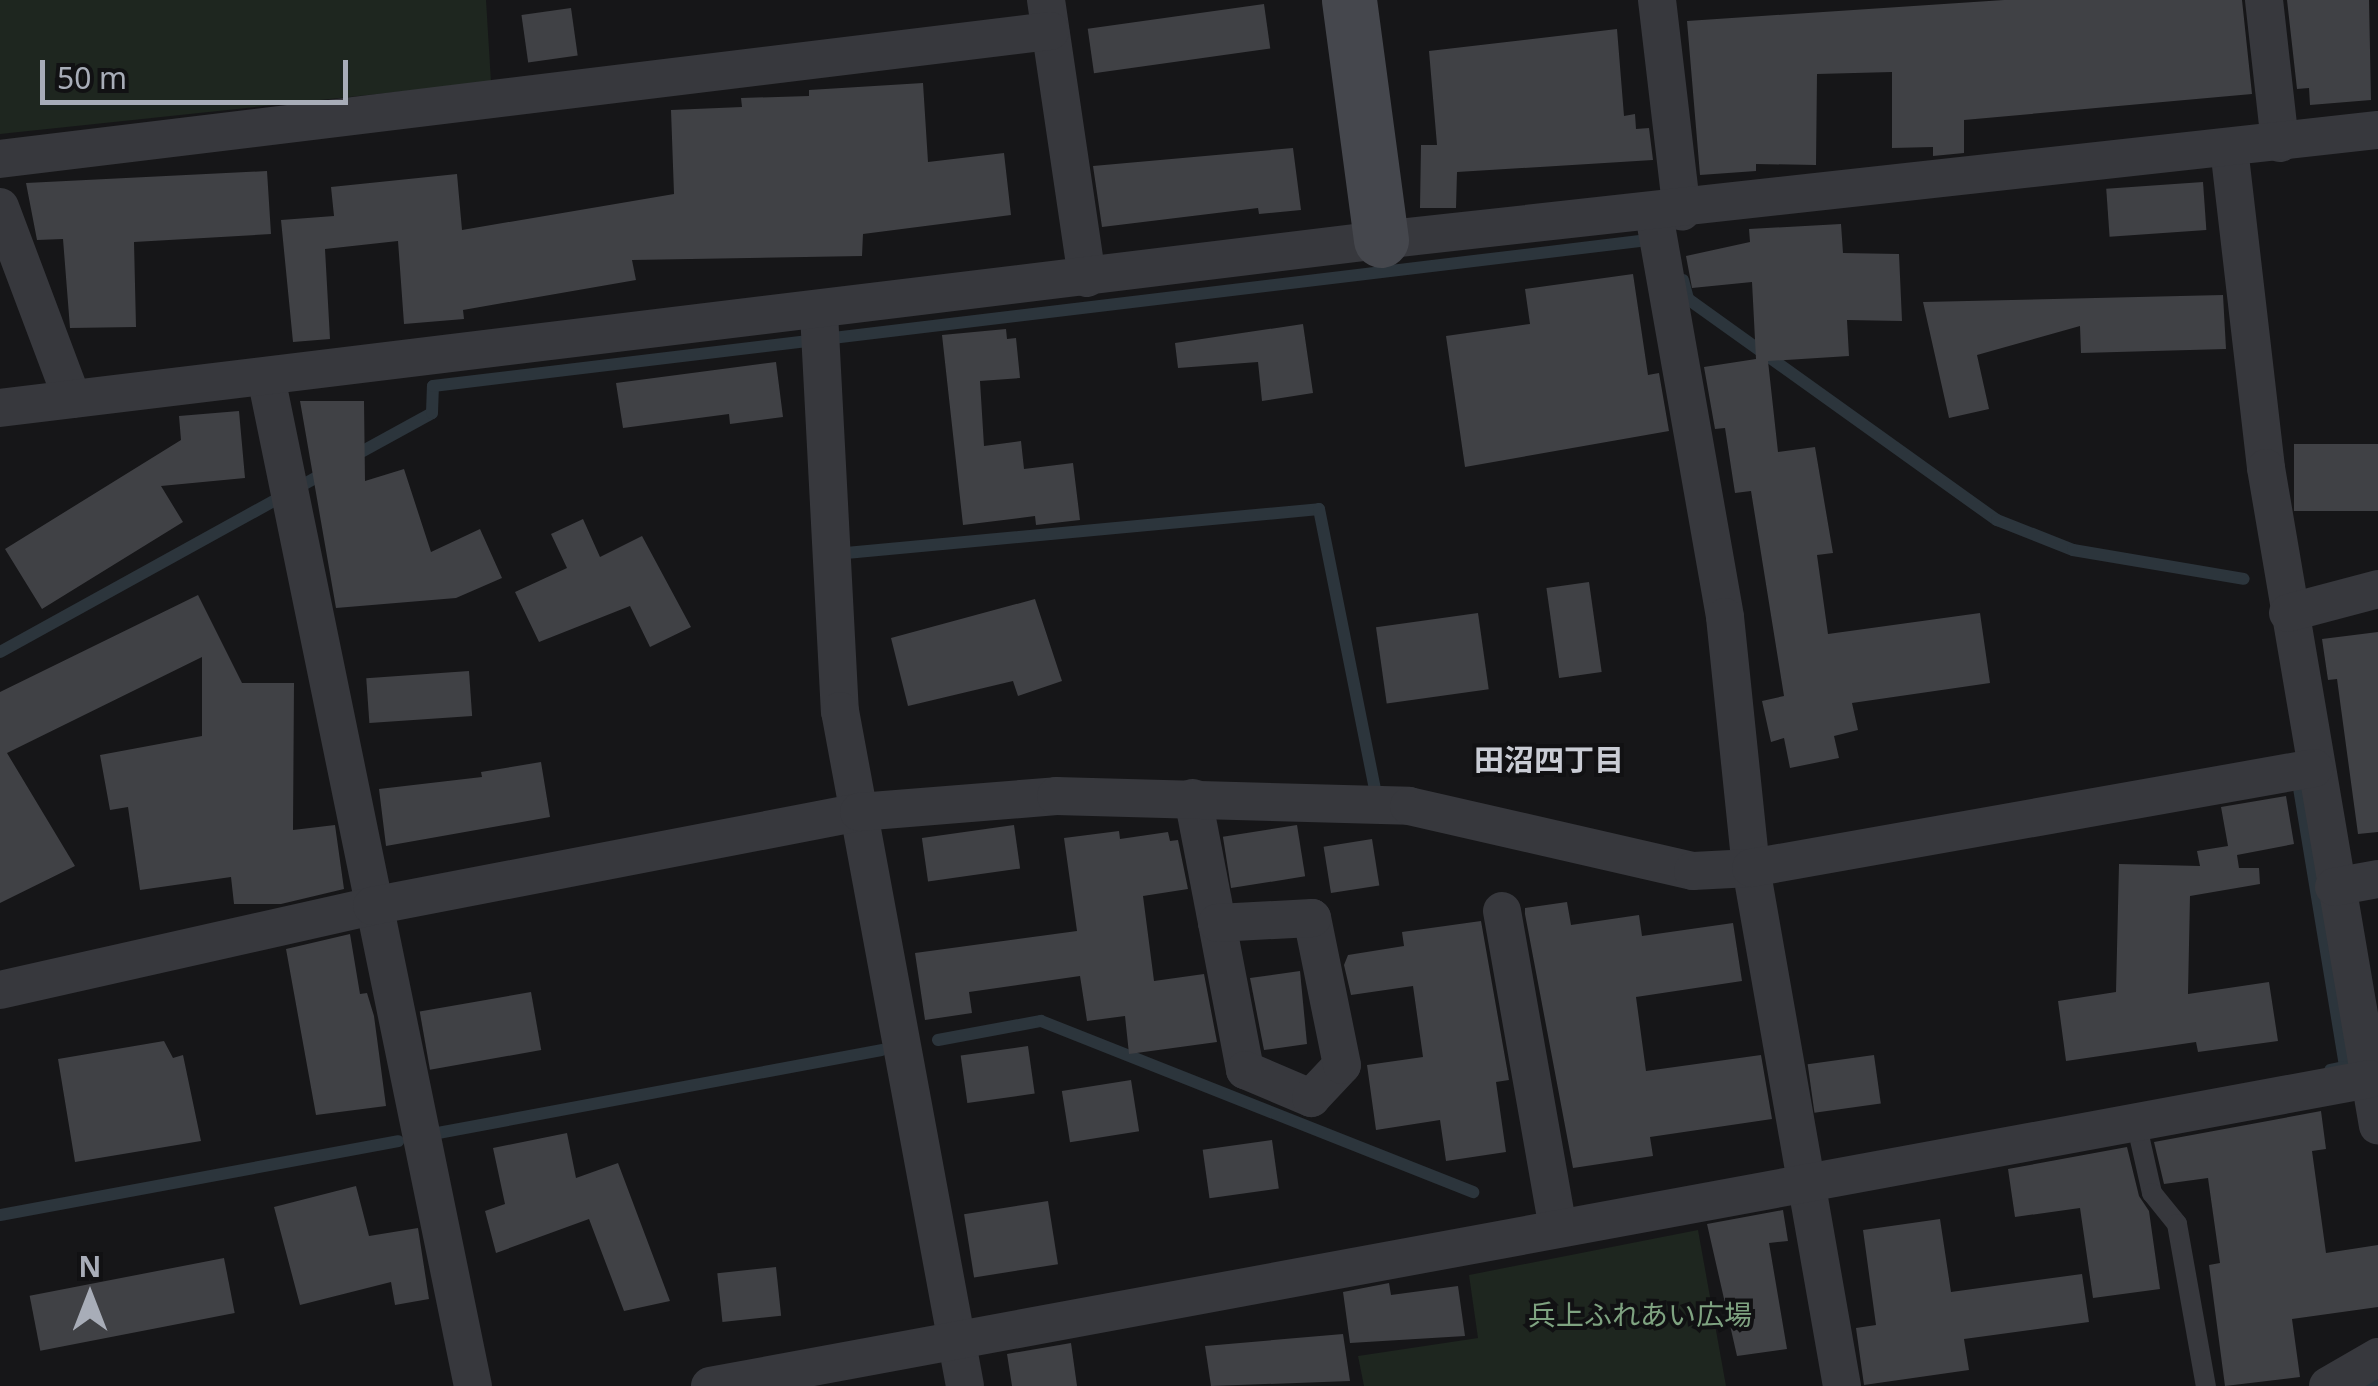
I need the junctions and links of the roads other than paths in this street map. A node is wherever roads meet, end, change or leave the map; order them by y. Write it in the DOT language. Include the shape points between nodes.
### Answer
graph roads {
  1 [pos="1350,0"];
  2 [pos="1657,0"];
  3 [pos="2264,0"];
  4 [pos="1048,16"];
  5 [pos="2378,130"];
  6 [pos="2280,143"];
  7 [pos="2228,148"];
  8 [pos="0,159"];
  9 [pos="0,207"];
  10 [pos="1665,224"];
  11 [pos="1381,240"];
  12 [pos="1087,278"];
  13 [pos="819,313"];
  14 [pos="266,377"];
  15 [pos="72,399"];
  16 [pos="0,408"];
  17 [pos="2378,589"];
  18 [pos="2288,613"];
  19 [pos="2314,768"];
  20 [pos="1193,798"];
  21 [pos="859,812"];
  22 [pos="1751,868"];
  23 [pos="2378,880"];
  24 [pos="2334,887"];
  25 [pos="372,906"];
  26 [pos="1502,911"];
  27 [pos="1216,923"];
  28 [pos="0,990"];
  29 [pos="2369,1079"];
  30 [pos="2136,1122"];
  31 [pos="2378,1126"];
  32 [pos="1807,1182"];
  33 [pos="1558,1227"];
  34 [pos="956,1338"];
  35 [pos="2378,1357"];
  36 [pos="802,1377"];
  37 [pos="473,1386"];
  38 [pos="710,1386"];
  39 [pos="965,1386"];
  40 [pos="1842,1386"];
  41 [pos="2206,1386"];
  42 [pos="2328,1386"];
  1 -- 11 [label="street"];
  2 -- 10 [label="street"];
  3 -- 6 [label="street"];
  4 -- 8 [label="street"];
  4 -- 12 [label="street"];
  5 -- 6 [label="street"];
  6 -- 7 [label="street"];
  7 -- 10 [label="street"];
  7 -- 18 [label="street"];
  9 -- 15 [label="street"];
  10 -- 11 [label="street"];
  10 -- 22 [label="street" via="1725,617"];
  11 -- 12 [label="street"];
  12 -- 13 [label="street"];
  13 -- 14 [label="street"];
  13 -- 21 [label="street" via="840,710"];
  14 -- 15 [label="street"];
  14 -- 25 [label="street"];
  15 -- 16 [label="street"];
  17 -- 18 [label="street"];
  18 -- 19 [label="street"];
  19 -- 22 [label="street"];
  19 -- 24 [label="street"];
  20 -- 21 [label="street" via="1056,796"];
  20 -- 22 [label="street" via="1409,806 1694,871"];
  20 -- 27 [label="street"];
  21 -- 25 [label="street"];
  21 -- 34 [label="street"];
  22 -- 32 [label="street"];
  23 -- 24 [label="street"];
  24 -- 29 [label="street"];
  25 -- 28 [label="street"];
  25 -- 37 [label="street"];
  26 -- 33 [label="street"];
  27 -- 27 [label="street" via="1244,1070 1311,1098 1342,1065 1312,918"];
  29 -- 30 [label="street"];
  29 -- 31 [label="street"];
  30 -- 32 [label="street"];
  30 -- 41 [label="lane" via="2152,1193 2177,1224"];
  32 -- 33 [label="street"];
  32 -- 40 [label="street"];
  33 -- 34 [label="street"];
  34 -- 36 [label="street"];
  34 -- 39 [label="street"];
  35 -- 42 [label="street"];
  36 -- 38 [label="street"];
}
